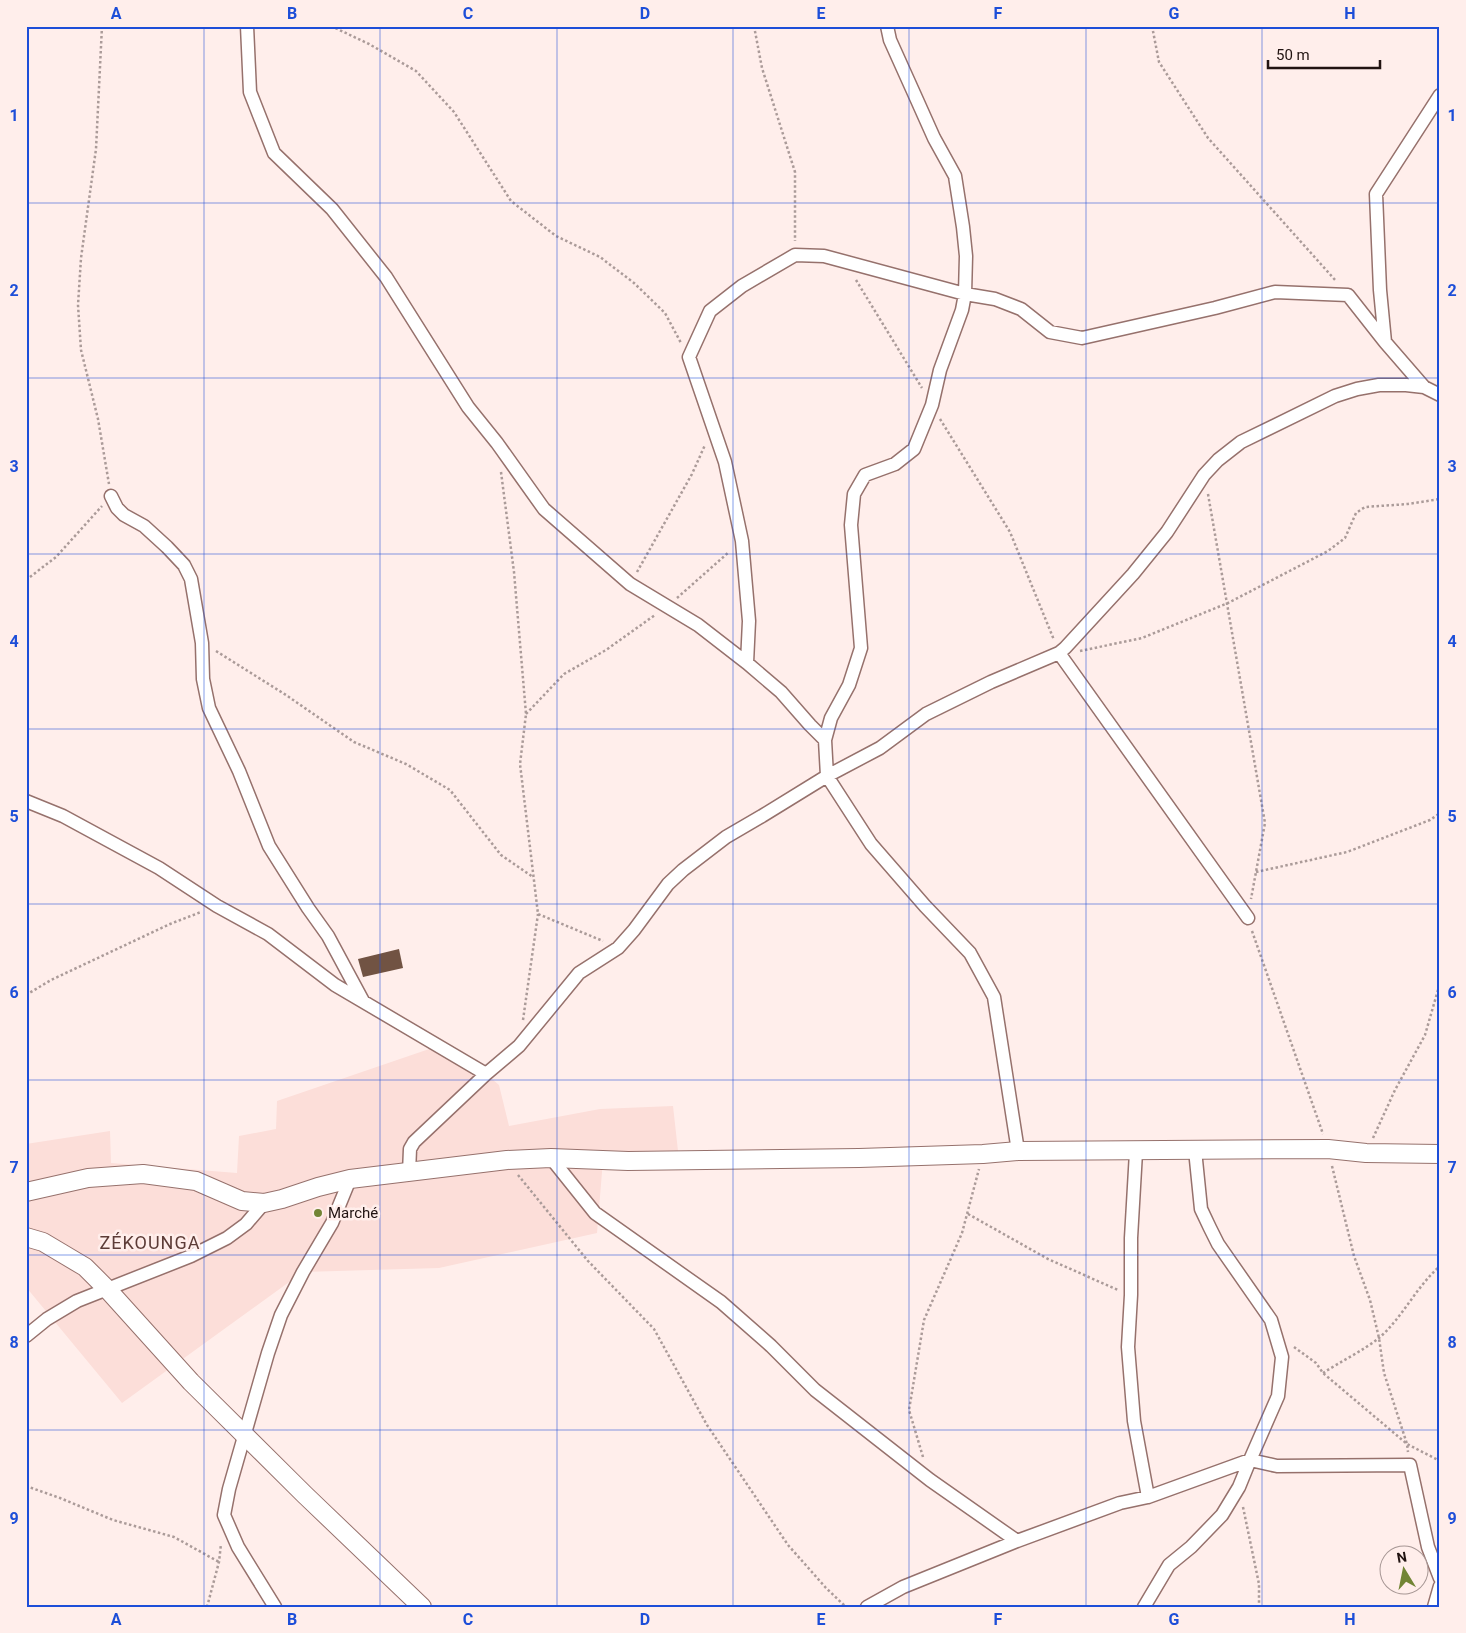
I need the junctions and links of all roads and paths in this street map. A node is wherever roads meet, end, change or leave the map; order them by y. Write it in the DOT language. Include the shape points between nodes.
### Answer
graph roads {
  1 [pos="102,26"];
  2 [pos="248,26"];
  3 [pos="331,26"];
  4 [pos="754,26"];
  5 [pos="887,26"];
  6 [pos="1152,26"];
  7 [pos="1440,95"];
  8 [pos="795,255"];
  9 [pos="846,263"];
  10 [pos="965,294"];
  11 [pos="1348,295"];
  12 [pos="1386,342"];
  13 [pos="689,356"];
  14 [pos="1424,387"];
  15 [pos="1440,394"];
  16 [pos="932,405"];
  17 [pos="713,427"];
  18 [pos="501,471"];
  19 [pos="1204,475"];
  20 [pos="110,496"];
  21 [pos="1440,499"];
  22 [pos="742,541"];
  23 [pos="26,580"];
  24 [pos="630,584"];
  25 [pos="1228,603"];
  26 [pos="668,607"];
  27 [pos="202,643"];
  28 [pos="1062,651"];
  29 [pos="746,663"];
  30 [pos="526,714"];
  31 [pos="825,740"];
  32 [pos="827,776"];
  33 [pos="26,801"];
  34 [pos="1440,813"];
  35 [pos="1256,872"];
  36 [pos="534,878"];
  37 [pos="217,906"];
  38 [pos="538,914"];
  39 [pos="1248,918"];
  40 [pos="618,948"];
  41 [pos="1440,983"];
  42 [pos="26,995"];
  43 [pos="363,1001"];
  44 [pos="519,1046"];
  45 [pos="486,1074"];
  46 [pos="1328,1149"];
  47 [pos="1194,1150"];
  48 [pos="1018,1152"];
  49 [pos="1136,1152"];
  50 [pos="1366,1153"];
  51 [pos="983,1154"];
  52 [pos="1440,1154"];
  53 [pos="551,1158"];
  54 [pos="507,1160"];
  55 [pos="409,1173"];
  56 [pos="350,1179"];
  57 [pos="26,1192"];
  58 [pos="264,1203"];
  59 [pos="968,1214"];
  60 [pos="26,1237"];
  61 [pos="1440,1266"];
  62 [pos="108,1290"];
  63 [pos="1131,1295"];
  64 [pos="1275,1333"];
  65 [pos="26,1336"];
  66 [pos="1379,1338"];
  67 [pos="1323,1373"];
  68 [pos="245,1433"];
  69 [pos="1408,1444"];
  70 [pos="1250,1460"];
  71 [pos="1440,1462"];
  72 [pos="1410,1465"];
  73 [pos="930,1480"];
  74 [pos="26,1486"];
  75 [pos="1239,1487"];
  76 [pos="1148,1497"];
  77 [pos="1017,1541"];
  78 [pos="221,1543"];
  79 [pos="219,1562"];
  80 [pos="1440,1578"];
  81 [pos="1440,1586"];
  82 [pos="207,1607"];
  83 [pos="276,1607"];
  84 [pos="422,1607"];
  85 [pos="846,1607"];
  86 [pos="867,1607"];
  87 [pos="1144,1607"];
  88 [pos="1259,1607"];
  89 [pos="1434,1607"];
  1 -- 20 [label="path" via="96,149 78,305 81,350 98,419"];
  2 -- 24 [label="street" via="250,92 274,153 332,208 386,277 468,407 544,509"];
  3 -- 13 [label="path" via="416,71 454,112 511,201 556,236 600,257 634,283 665,313"];
  4 -- 8 [label="path" via="762,68 795,172"];
  5 -- 10 [label="street" via="890,40 924,116 955,176 964,227"];
  6 -- 11 [label="path" via="1159,62 1208,138"];
  7 -- 12 [label="street" via="1376,194"];
  8 -- 9 [label="street" via="824,256"];
  8 -- 13 [label="street" via="742,286 710,311"];
  9 -- 10 [label="street"];
  9 -- 16 [label="path"];
  10 -- 11 [label="street" via="995,299 1021,309 1050,332 1082,338 1275,292"];
  10 -- 16 [label="street"];
  11 -- 12 [label="street"];
  12 -- 14 [label="street"];
  13 -- 17 [label="street"];
  14 -- 15 [label="street"];
  14 -- 19 [label="street" via="1379,385 1334,396 1241,442"];
  16 -- 28 [label="path" via="1010,532"];
  16 -- 31 [label="street" via="914,449 896,464 866,475 854,494 851,525 862,648 849,685 831,718"];
  17 -- 22 [label="street" via="725,462"];
  17 -- 24 [label="path" via="692,474"];
  18 -- 30 [label="path" via="514,572"];
  19 -- 25 [label="path"];
  19 -- 28 [label="street" via="1156,546"];
  20 -- 23 [label="path" via="56,557"];
  20 -- 27 [label="street" via="124,515 144,526 184,565 191,579"];
  21 -- 25 [label="path" via="1366,507 1356,513 1345,538 1328,551"];
  22 -- 26 [label="path"];
  22 -- 29 [label="street" via="749,621"];
  24 -- 26 [label="street"];
  25 -- 28 [label="path" via="1142,638 1083,652"];
  25 -- 35 [label="path" via="1265,823"];
  26 -- 29 [label="street" via="698,625"];
  26 -- 30 [label="path" via="606,650 564,674"];
  27 -- 36 [label="path" via="354,742 406,764 450,790 502,855"];
  27 -- 43 [label="street" via="202,679 209,708 269,846 328,936"];
  28 -- 32 [label="street" via="926,714 880,748"];
  28 -- 39 [label="street"];
  29 -- 31 [label="street" via="781,692"];
  30 -- 36 [label="path" via="520,764"];
  31 -- 32 [label="street"];
  32 -- 40 [label="street" via="726,836 682,870"];
  32 -- 48 [label="street" via="871,844 970,953 994,997"];
  33 -- 37 [label="street" via="63,816 159,868"];
  34 -- 35 [label="path" via="1430,820 1347,852"];
  35 -- 39 [label="path"];
  36 -- 38 [label="path"];
  37 -- 42 [label="path" via="161,928"];
  37 -- 43 [label="street" via="268,934 335,985"];
  38 -- 40 [label="path"];
  38 -- 44 [label="path"];
  39 -- 46 [label="path"];
  40 -- 44 [label="street" via="579,973"];
  41 -- 50 [label="path" via="1425,1034 1394,1090"];
  43 -- 45 [label="street"];
  44 -- 45 [label="street"];
  45 -- 55 [label="street" via="414,1142 410,1149"];
  46 -- 47 [label="street"];
  46 -- 50 [label="street"];
  46 -- 66 [label="path" via="1354,1256"];
  47 -- 49 [label="street"];
  47 -- 64 [label="street" via="1201,1209 1218,1244 1271,1320"];
  48 -- 49 [label="street"];
  48 -- 51 [label="street"];
  49 -- 63 [label="street"];
  50 -- 52 [label="street"];
  51 -- 53 [label="street" via="628,1161"];
  51 -- 59 [label="path"];
  53 -- 54 [label="street"];
  53 -- 73 [label="street" via="595,1213 721,1302 815,1390"];
  54 -- 55 [label="street"];
  54 -- 85 [label="path" via="588,1261 654,1329 707,1425 788,1545"];
  55 -- 56 [label="street"];
  56 -- 58 [label="street"];
  56 -- 68 [label="street" via="332,1223 281,1315"];
  57 -- 58 [label="street" via="88,1178 143,1174 196,1181 242,1201"];
  58 -- 62 [label="street" via="246,1224 227,1238"];
  59 -- 63 [label="path" via="1048,1259"];
  59 -- 73 [label="path" via="924,1320 908,1410"];
  60 -- 62 [label="street" via="43,1242 85,1267"];
  61 -- 66 [label="path" via="1426,1278 1405,1309"];
  62 -- 65 [label="street" via="77,1301"];
  62 -- 68 [label="street" via="192,1382"];
  63 -- 76 [label="street" via="1128,1347 1134,1421"];
  64 -- 67 [label="path" via="1316,1363"];
  64 -- 70 [label="street" via="1282,1357 1278,1396"];
  66 -- 67 [label="path"];
  66 -- 69 [label="path" via="1384,1373"];
  67 -- 69 [label="path"];
  68 -- 83 [label="street" via="232,1473 224,1515 238,1547"];
  68 -- 84 [label="street"];
  69 -- 71 [label="path"];
  69 -- 72 [label="path"];
  70 -- 72 [label="street" via="1278,1466"];
  70 -- 75 [label="street"];
  70 -- 76 [label="street"];
  72 -- 80 [label="street" via="1428,1547"];
  73 -- 77 [label="street"];
  74 -- 79 [label="path" via="113,1520 174,1537"];
  75 -- 87 [label="street" via="1209,1530 1169,1565"];
  75 -- 88 [label="path" via="1259,1584"];
  76 -- 77 [label="street" via="1120,1503"];
  77 -- 86 [label="street" via="903,1587"];
  78 -- 79 [label="path"];
  79 -- 82 [label="path"];
  81 -- 89 [label="street"];
}
